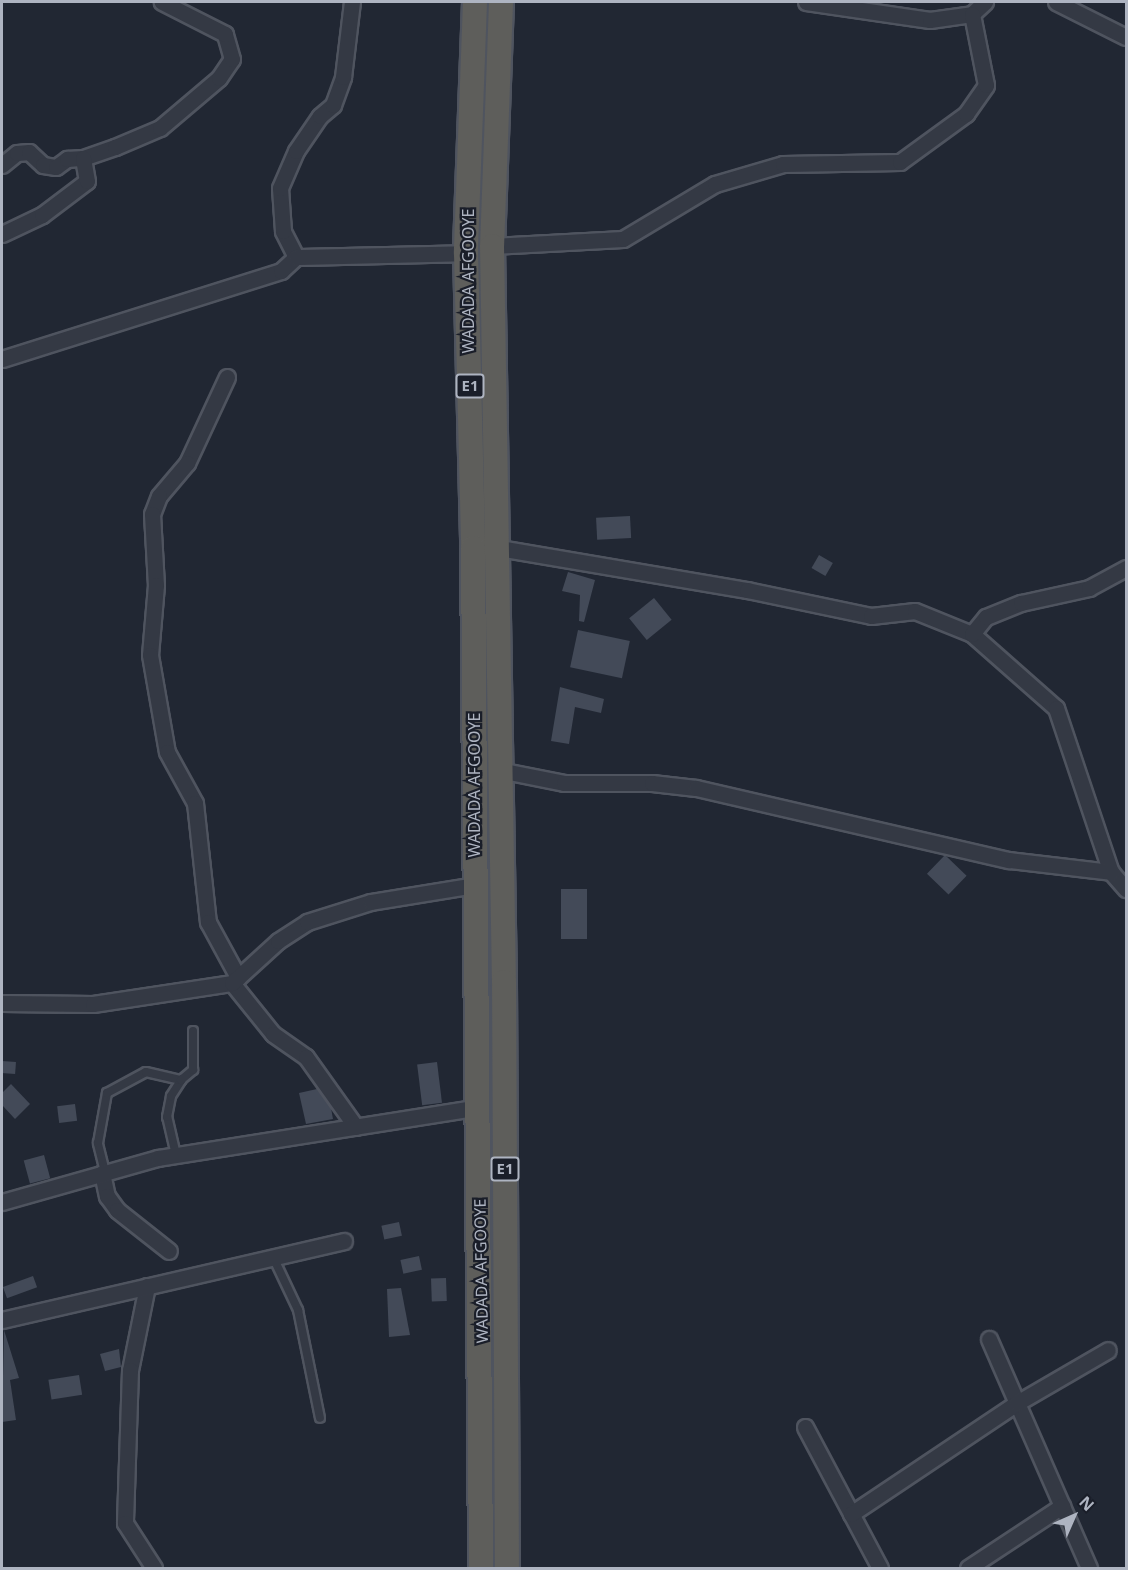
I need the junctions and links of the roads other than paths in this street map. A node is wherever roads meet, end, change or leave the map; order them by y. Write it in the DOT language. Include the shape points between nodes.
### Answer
graph roads {
  1 [pos="162,2"];
  2 [pos="352,2"];
  3 [pos="475,2"];
  4 [pos="501,2"];
  5 [pos="806,2"];
  6 [pos="985,2"];
  7 [pos="1056,2"];
  8 [pos="972,14"];
  9 [pos="1126,37"];
  10 [pos="83,158"];
  11 [pos="2,165"];
  12 [pos="2,234"];
  13 [pos="492,246"];
  14 [pos="466,253"];
  15 [pos="296,257"];
  16 [pos="2,359"];
  17 [pos="227,377"];
  18 [pos="499,548"];
  19 [pos="1126,568"];
  20 [pos="972,634"];
  21 [pos="498,770"];
  22 [pos="1111,872"];
  23 [pos="475,885"];
  24 [pos="1126,889"];
  25 [pos="235,980"];
  26 [pos="2,1003"];
  27 [pos="193,1031"];
  28 [pos="182,1078"];
  29 [pos="479,1107"];
  30 [pos="356,1127"];
  31 [pos="176,1155"];
  32 [pos="104,1173"];
  33 [pos="2,1202"];
  34 [pos="344,1241"];
  35 [pos="169,1251"];
  36 [pos="273,1257"];
  37 [pos="147,1286"];
  38 [pos="2,1320"];
  39 [pos="989,1339"];
  40 [pos="1108,1350"];
  41 [pos="1017,1403"];
  42 [pos="320,1418"];
  43 [pos="805,1427"];
  44 [pos="1062,1506"];
  45 [pos="851,1514"];
  46 [pos="154,1569"];
  47 [pos="481,1569"];
  48 [pos="507,1569"];
  49 [pos="880,1569"];
  50 [pos="968,1569"];
  51 [pos="1089,1569"];
  1 -- 10 [label="street" via="225,34 232,59 198,99 160,128"];
  2 -- 15 [label="street" via="343,77 333,105 320,116 296,151 280,188 283,231"];
  3 -- 14 [label="highway, WADADA AFGOOYE / E1"];
  4 -- 13 [label="highway, WADADA AFGOOYE / E1"];
  5 -- 8 [label="street" via="930,20"];
  6 -- 8 [label="street"];
  7 -- 9 [label="street"];
  8 -- 13 [label="street" via="986,85 966,114 900,162 783,164 715,184 623,239"];
  10 -- 11 [label="street" via="67,159 56,167 43,165 29,152 17,153"];
  10 -- 12 [label="street" via="87,181 42,215"];
  13 -- 18 [label="highway, WADADA AFGOOYE / E1"];
  14 -- 15 [label="street"];
  14 -- 23 [label="highway, WADADA AFGOOYE / E1"];
  15 -- 16 [label="street" via="281,271"];
  17 -- 25 [label="street" via="187,463 159,496 152,514 156,585 150,655 167,752 195,802 208,922"];
  18 -- 20 [label="street" via="747,590 871,616 915,611"];
  18 -- 21 [label="highway, WADADA AFGOOYE / E1"];
  19 -- 20 [label="street" via="1089,588 1021,603 986,617"];
  20 -- 22 [label="street" via="1056,708"];
  21 -- 22 [label="street" via="564,783 652,783 696,788 1009,860"];
  21 -- 48 [label="highway, WADADA AFGOOYE / E1" via="504,993"];
  22 -- 24 [label="street"];
  23 -- 25 [label="street" via="371,902 307,922 278,941"];
  23 -- 29 [label="highway, WADADA AFGOOYE / E1"];
  25 -- 26 [label="street" via="93,1004"];
  25 -- 30 [label="street" via="273,1034 306,1057"];
  27 -- 28 [label="lane" via="193,1070"];
  28 -- 31 [label="lane" via="171,1096 167,1117"];
  28 -- 32 [label="lane" via="146,1072 107,1093 98,1143"];
  29 -- 30 [label="street"];
  29 -- 47 [label="highway, WADADA AFGOOYE / E1"];
  30 -- 31 [label="street"];
  31 -- 32 [label="street"];
  32 -- 33 [label="street"];
  32 -- 35 [label="street" via="107,1196 117,1210"];
  34 -- 36 [label="street"];
  36 -- 37 [label="street"];
  36 -- 42 [label="lane" via="298,1310"];
  37 -- 38 [label="street"];
  37 -- 46 [label="street" via="130,1370 125,1523"];
  39 -- 41 [label="street"];
  40 -- 41 [label="street"];
  41 -- 44 [label="street"];
  41 -- 45 [label="street"];
  43 -- 45 [label="street"];
  44 -- 50 [label="street"];
  44 -- 51 [label="street"];
  45 -- 49 [label="street"];
}
